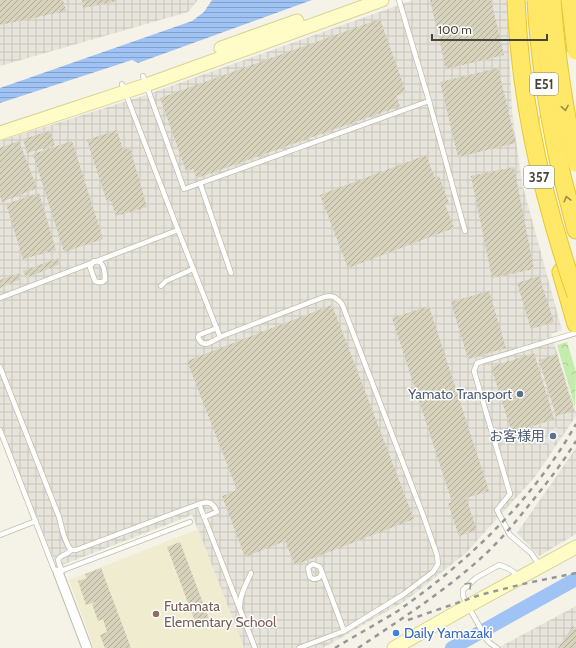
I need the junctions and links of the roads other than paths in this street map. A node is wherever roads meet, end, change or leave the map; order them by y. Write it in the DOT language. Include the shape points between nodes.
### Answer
graph roads {
  1 [pos="356,0"];
  2 [pos="382,0"];
  3 [pos="399,0"];
  4 [pos="516,0"];
  5 [pos="523,0"];
  6 [pos="536,0"];
  7 [pos="552,0"];
  8 [pos="570,0"];
  9 [pos="560,41"];
  10 [pos="576,51"];
  11 [pos="144,81"];
  12 [pos="124,88"];
  13 [pos="429,102"];
  14 [pos="0,124"];
  15 [pos="0,133"];
  16 [pos="576,163"];
  17 [pos="200,183"];
  18 [pos="178,230"];
  19 [pos="549,230"];
  20 [pos="576,230"];
  21 [pos="465,231"];
  22 [pos="94,261"];
  23 [pos="193,269"];
  24 [pos="231,273"];
  25 [pos="161,286"];
  26 [pos="576,295"];
  27 [pos="0,298"];
  28 [pos="576,324"];
  29 [pos="217,328"];
  30 [pos="576,333"];
  31 [pos="220,337"];
  32 [pos="0,367"];
  33 [pos="0,430"];
  34 [pos="199,504"];
  35 [pos="204,517"];
  36 [pos="36,521"];
  37 [pos="190,522"];
  38 [pos="0,535"];
  39 [pos="576,547"];
  40 [pos="71,550"];
  41 [pos="576,556"];
  42 [pos="542,569"];
  43 [pos="60,572"];
  44 [pos="252,573"];
  45 [pos="322,573"];
  46 [pos="521,581"];
  47 [pos="240,610"];
  48 [pos="472,614"];
  49 [pos="344,631"];
  50 [pos="88,648"];
  51 [pos="255,648"];
  52 [pos="299,648"];
  53 [pos="394,648"];
  54 [pos="411,648"];
  55 [pos="497,648"];
  1 -- 11 [label="street"];
  2 -- 11 [label="street"];
  3 -- 13 [label="lane"];
  4 -- 26 [label="highway, 357, bridge" via="522,68 534,143 549,209"];
  5 -- 19 [label="highway, 357" via="530,111"];
  20 -- 6 [label="highway, E51, one-way, bridge" via="548,112"];
  7 -- 16 [label="highway, E51, one-way, bridge" via="561,84"];
  8 -- 10 [label="highway, bridge"];
  9 -- 19 [label="street" via="546,121 546,203"];
  11 -- 12 [label="street"];
  11 -- 17 [label="lane" via="184,189"];
  12 -- 14 [label="street"];
  12 -- 15 [label="street"];
  12 -- 18 [label="lane"];
  13 -- 17 [label="lane"];
  13 -- 21 [label="lane"];
  17 -- 24 [label="lane"];
  18 -- 22 [label="lane"];
  18 -- 23 [label="lane"];
  19 -- 28 [label="highway, 357"];
  22 -- 22 [label="lane" via="101,264 105,275 102,282 95,281 93,276 90,267"];
  22 -- 27 [label="lane"];
  23 -- 25 [label="lane" via="166,281"];
  23 -- 29 [label="lane"];
  29 -- 31 [label="lane"];
  29 -- 31 [label="lane" via="199,335 199,340 204,344"];
  30 -- 42 [label="lane" via="477,363 474,371 510,494 497,510 510,535 531,553"];
  31 -- 49 [label="lane" via="324,297 336,297 342,304 423,515 438,564 433,572 404,594"];
  32 -- 40 [label="lane"];
  33 -- 36 [label="lane"];
  34 -- 35 [label="lane"];
  34 -- 35 [label="lane" via="211,503 217,512"];
  34 -- 40 [label="lane"];
  35 -- 47 [label="lane"];
  36 -- 38 [label="lane"];
  36 -- 43 [label="lane" via="54,569"];
  37 -- 43 [label="lane"];
  39 -- 42 [label="street"];
  40 -- 43 [label="lane" via="58,558"];
  41 -- 42 [label="street"];
  42 -- 46 [label="street"];
  43 -- 50 [label="street"];
  44 -- 47 [label="lane" via="242,595"];
  45 -- 49 [label="lane"];
  46 -- 48 [label="street"];
  48 -- 46 [label="lane, one-way" via="463,596 463,590 476,578 500,565 509,568"];
  47 -- 51 [label="lane"];
  48 -- 53 [label="street"];
  48 -- 54 [label="street"];
  48 -- 55 [label="lane" via="484,636"];
  49 -- 52 [label="lane"];
}
